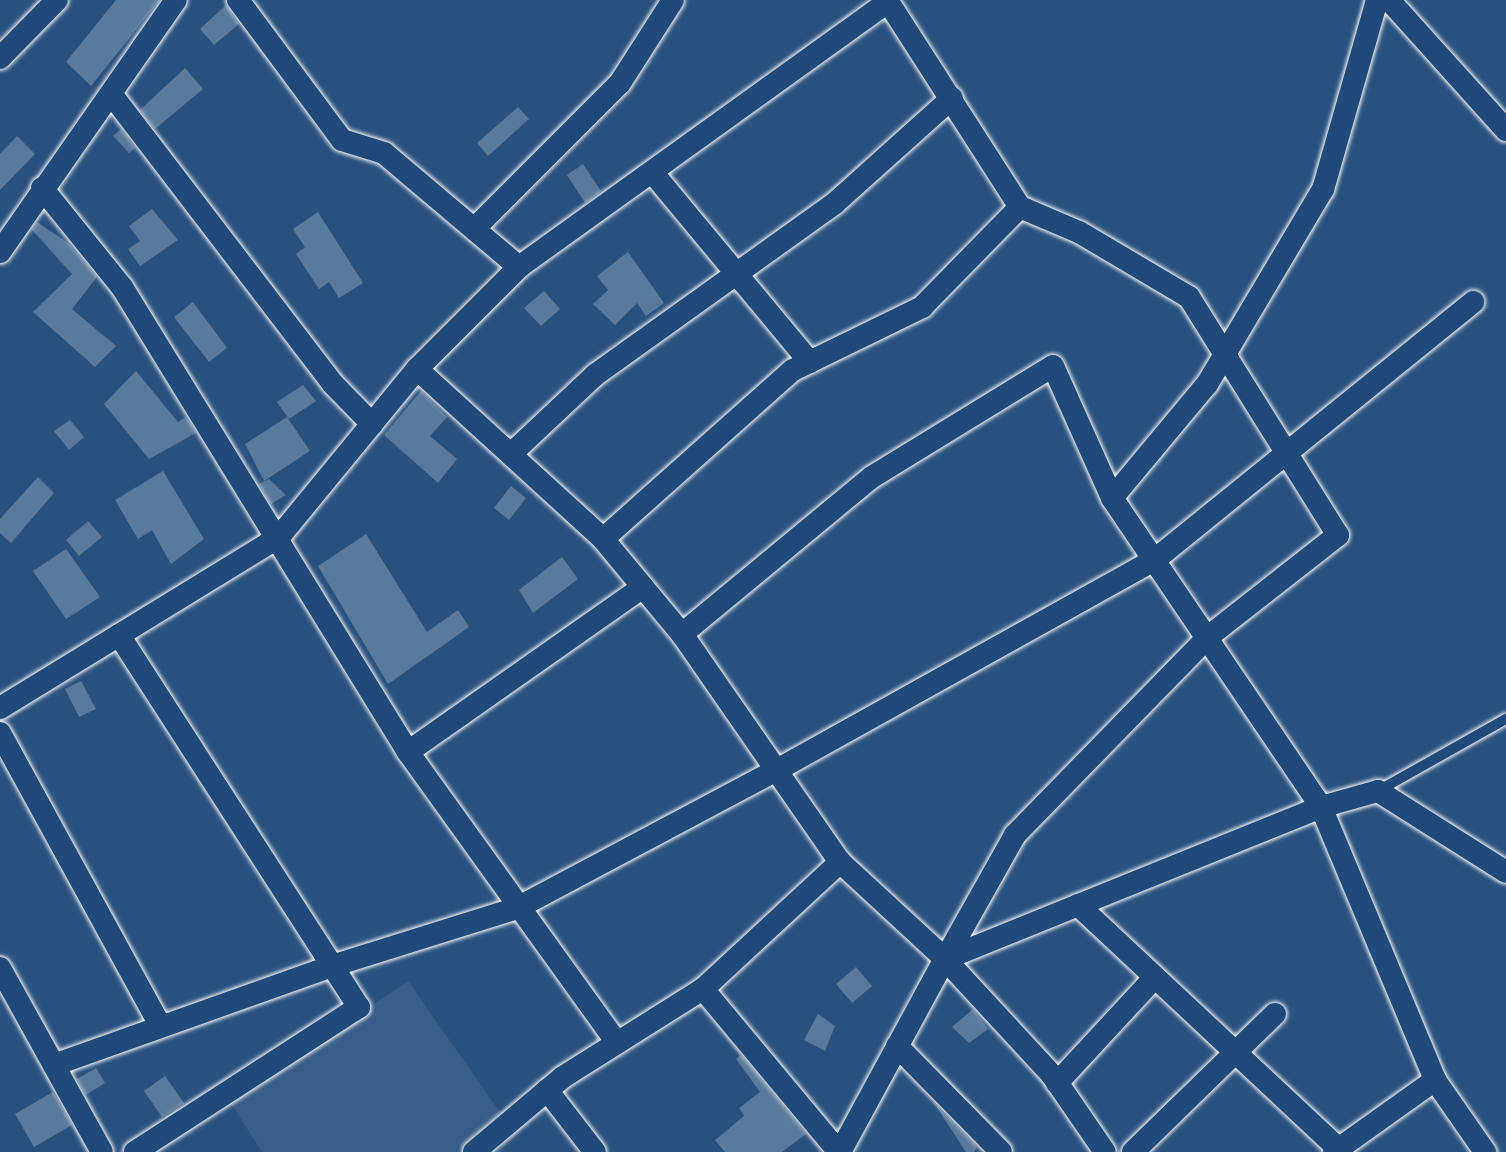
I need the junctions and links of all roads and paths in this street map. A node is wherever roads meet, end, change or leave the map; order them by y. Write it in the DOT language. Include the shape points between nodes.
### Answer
graph roads {
  1 [pos="57,0"];
  2 [pos="176,0"];
  3 [pos="238,0"];
  4 [pos="673,0"];
  5 [pos="1377,0"];
  6 [pos="1389,0"];
  7 [pos="888,1"];
  8 [pos="0,58"];
  9 [pos="112,95"];
  10 [pos="952,98"];
  11 [pos="1506,130"];
  12 [pos="652,172"];
  13 [pos="42,188"];
  14 [pos="1020,207"];
  15 [pos="6,226"];
  16 [pos="474,229"];
  17 [pos="0,252"];
  18 [pos="519,267"];
  19 [pos="737,273"];
  20 [pos="1473,302"];
  21 [pos="1225,354"];
  22 [pos="810,362"];
  23 [pos="417,369"];
  24 [pos="372,424"];
  25 [pos="511,454"];
  26 [pos="1288,454"];
  27 [pos="1112,498"];
  28 [pos="279,537"];
  29 [pos="603,539"];
  30 [pos="1157,558"];
  31 [pos="642,587"];
  32 [pos="682,634"];
  33 [pos="119,635"];
  34 [pos="1209,636"];
  35 [pos="0,708"];
  36 [pos="1506,719"];
  37 [pos="0,733"];
  38 [pos="408,752"];
  39 [pos="775,771"];
  40 [pos="1378,791"];
  41 [pos="1321,807"];
  42 [pos="840,862"];
  43 [pos="1506,872"];
  44 [pos="1078,905"];
  45 [pos="517,908"];
  46 [pos="945,959"];
  47 [pos="332,966"];
  48 [pos="0,968"];
  49 [pos="1155,977"];
  50 [pos="703,989"];
  51 [pos="1275,1014"];
  52 [pos="160,1025"];
  53 [pos="617,1043"];
  54 [pos="897,1046"];
  55 [pos="1236,1052"];
  56 [pos="54,1065"];
  57 [pos="1435,1080"];
  58 [pos="1057,1083"];
  59 [pos="547,1090"];
  60 [pos="1339,1151"];
  61 [pos="102,1152"];
  62 [pos="135,1152"];
  63 [pos="474,1152"];
  64 [pos="595,1152"];
  65 [pos="839,1152"];
  66 [pos="1001,1152"];
  67 [pos="1105,1152"];
  68 [pos="1133,1152"];
  69 [pos="1485,1152"];
  1 -- 8 [label="street"];
  2 -- 9 [label="street"];
  3 -- 16 [label="street" via="342,140 384,153"];
  4 -- 16 [label="street" via="620,83"];
  5 -- 21 [label="street" via="1323,189"];
  6 -- 11 [label="street"];
  7 -- 10 [label="street"];
  7 -- 12 [label="street"];
  9 -- 13 [label="street"];
  9 -- 24 [label="street" via="333,384"];
  10 -- 14 [label="street"];
  10 -- 19 [label="street" via="835,203"];
  12 -- 18 [label="street"];
  12 -- 19 [label="street"];
  13 -- 15 [label="street"];
  13 -- 28 [label="street" via="122,287"];
  14 -- 21 [label="street" via="1079,232 1189,297"];
  14 -- 22 [label="street" via="922,307"];
  15 -- 17 [label="street"];
  16 -- 18 [label="street"];
  18 -- 23 [label="street"];
  19 -- 22 [label="street"];
  19 -- 25 [label="street" via="595,375"];
  20 -- 26 [label="street"];
  21 -- 26 [label="street"];
  21 -- 27 [label="street" via="1207,384"];
  22 -- 29 [label="street" via="793,370"];
  23 -- 24 [label="street"];
  23 -- 25 [label="street"];
  24 -- 28 [label="street"];
  25 -- 29 [label="street"];
  26 -- 30 [label="street"];
  26 -- 34 [label="street" via="1338,535"];
  27 -- 30 [label="street"];
  27 -- 32 [label="street" via="1053,366 873,477"];
  28 -- 33 [label="street"];
  28 -- 38 [label="street"];
  29 -- 31 [label="street"];
  30 -- 34 [label="street"];
  30 -- 39 [label="street"];
  31 -- 32 [label="street"];
  31 -- 38 [label="street"];
  32 -- 39 [label="street"];
  33 -- 35 [label="street"];
  33 -- 47 [label="street"];
  34 -- 41 [label="street"];
  34 -- 46 [label="street" via="1015,835"];
  36 -- 40 [label="lane"];
  37 -- 52 [label="street"];
  38 -- 45 [label="street"];
  39 -- 42 [label="street"];
  39 -- 45 [label="street"];
  40 -- 41 [label="street"];
  40 -- 43 [label="street"];
  41 -- 44 [label="street"];
  41 -- 57 [label="street"];
  42 -- 46 [label="street"];
  42 -- 50 [label="street"];
  44 -- 46 [label="street"];
  44 -- 49 [label="street"];
  45 -- 47 [label="street"];
  45 -- 53 [label="street"];
  46 -- 54 [label="street"];
  46 -- 58 [label="street"];
  47 -- 52 [label="street"];
  47 -- 62 [label="street" via="359,1007"];
  48 -- 56 [label="street"];
  49 -- 55 [label="street"];
  49 -- 58 [label="street"];
  50 -- 53 [label="street"];
  50 -- 65 [label="street"];
  51 -- 55 [label="street"];
  52 -- 56 [label="street"];
  53 -- 59 [label="street"];
  54 -- 65 [label="street"];
  54 -- 66 [label="street"];
  55 -- 60 [label="street"];
  55 -- 68 [label="street"];
  56 -- 61 [label="street"];
  57 -- 60 [label="street"];
  57 -- 69 [label="street"];
  58 -- 67 [label="street"];
  59 -- 63 [label="street"];
  59 -- 64 [label="street"];
}
